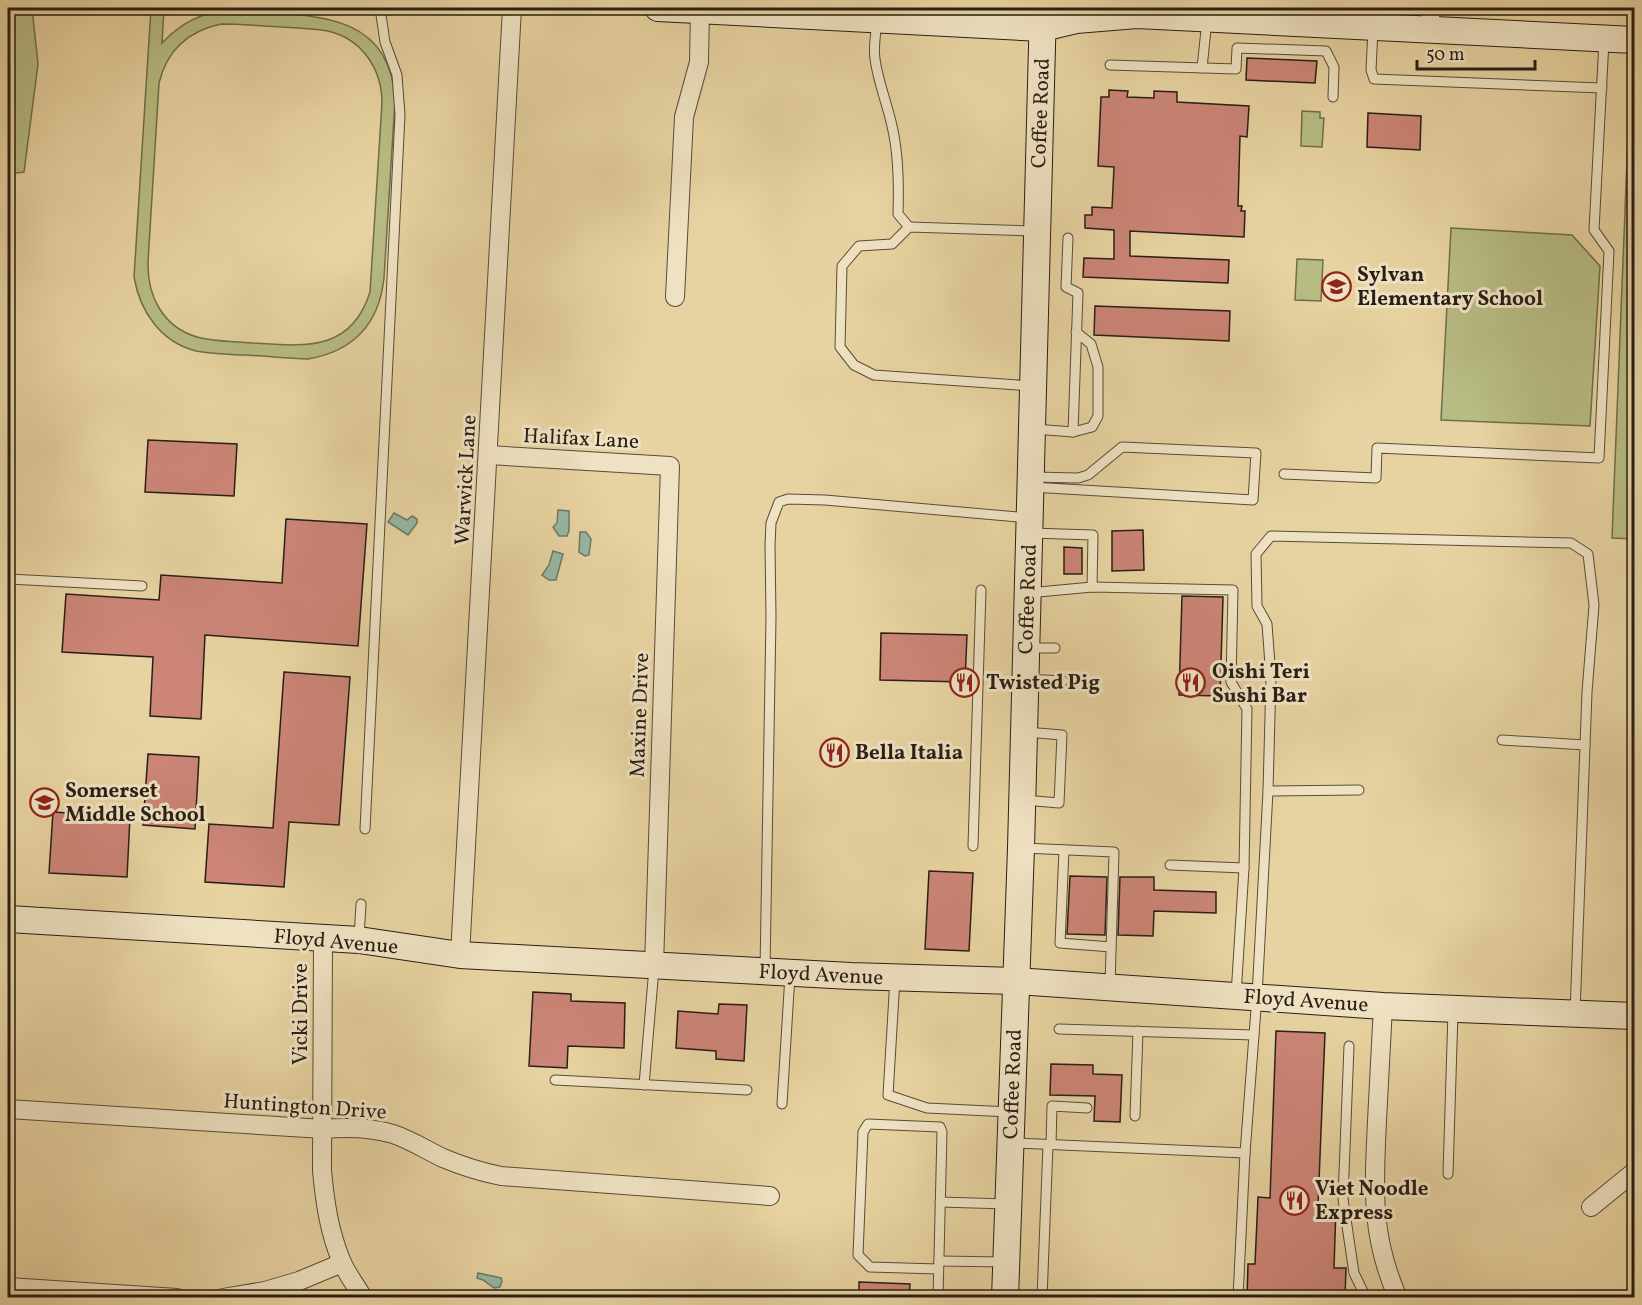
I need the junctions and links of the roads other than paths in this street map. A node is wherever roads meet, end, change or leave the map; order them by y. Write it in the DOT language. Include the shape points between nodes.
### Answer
graph roads {
  1 [pos="380,8"];
  2 [pos="512,8"];
  3 [pos="658,8"];
  4 [pos="700,9"];
  5 [pos="1137,11"];
  6 [pos="1250,14"];
  7 [pos="1042,18"];
  8 [pos="1207,18"];
  9 [pos="1430,18"];
  10 [pos="877,21"];
  11 [pos="1373,27"];
  12 [pos="1325,37"];
  13 [pos="1604,39"];
  14 [pos="1635,40"];
  15 [pos="1110,64"];
  16 [pos="1202,68"];
  17 [pos="1602,88"];
  18 [pos="1332,97"];
  19 [pos="909,227"];
  20 [pos="1036,231"];
  21 [pos="1068,238"];
  22 [pos="675,297"];
  23 [pos="1076,332"];
  24 [pos="1033,386"];
  25 [pos="1031,429"];
  26 [pos="1073,432"];
  27 [pos="489,455"];
  28 [pos="670,466"];
  29 [pos="1284,474"];
  30 [pos="1030,482"];
  31 [pos="1029,526"];
  32 [pos="8,582"];
  33 [pos="142,586"];
  34 [pos="1092,587"];
  35 [pos="981,590"];
  36 [pos="1027,593"];
  37 [pos="1026,648"];
  38 [pos="1055,648"];
  39 [pos="1025,679"];
  40 [pos="1063,681"];
  41 [pos="1024,732"];
  42 [pos="1502,740"];
  43 [pos="1585,745"];
  44 [pos="1359,790"];
  45 [pos="1268,791"];
  46 [pos="1022,800"];
  47 [pos="365,829"];
  48 [pos="973,846"];
  49 [pos="1021,848"];
  50 [pos="1065,850"];
  51 [pos="8,855"];
  52 [pos="1170,865"];
  53 [pos="1244,868"];
  54 [pos="8,876"];
  55 [pos="361,904"];
  56 [pos="8,919"];
  57 [pos="323,938"];
  58 [pos="359,940"];
  59 [pos="1111,947"];
  60 [pos="460,955"];
  61 [pos="654,966"];
  62 [pos="765,970"];
  63 [pos="790,972"];
  64 [pos="895,978"];
  65 [pos="1015,981"];
  66 [pos="1109,987"];
  67 [pos="1246,996"];
  68 [pos="1383,1006"];
  69 [pos="1453,1009"];
  70 [pos="1575,1014"];
  71 [pos="1635,1016"];
  72 [pos="1059,1029"];
  73 [pos="1138,1031"];
  74 [pos="1254,1035"];
  75 [pos="1349,1046"];
  76 [pos="555,1080"];
  77 [pos="644,1085"];
  78 [pos="747,1090"];
  79 [pos="782,1104"];
  80 [pos="1087,1108"];
  81 [pos="8,1110"];
  82 [pos="1012,1112"];
  83 [pos="1135,1116"];
  84 [pos="323,1129"];
  85 [pos="1011,1143"];
  86 [pos="1050,1145"];
  87 [pos="1245,1153"];
  88 [pos="1635,1172"];
  89 [pos="1448,1174"];
  90 [pos="770,1196"];
  91 [pos="940,1202"];
  92 [pos="1008,1204"];
  93 [pos="1591,1207"];
  94 [pos="1006,1262"];
  95 [pos="342,1263"];
  96 [pos="939,1265"];
  97 [pos="8,1287"];
  98 [pos="33,1293"];
  99 [pos="177,1298"];
  100 [pos="223,1298"];
  101 [pos="363,1298"];
  102 [pos="938,1298"];
  103 [pos="1005,1298"];
  104 [pos="1042,1298"];
  105 [pos="1238,1298"];
  106 [pos="1366,1298"];
  107 [pos="1398,1298"];
  1 -- 47 [label="lane" via="385,42 398,75 400,115"];
  2 -- 27 [label="street, Warwick Lane"];
  3 -- 4 [label="street"];
  4 -- 10 [label="street"];
  4 -- 22 [label="street" via="699,62 684,117"];
  5 -- 7 [label="street" via="1076,20"];
  5 -- 8 [label="street"];
  6 -- 8 [label="street"];
  6 -- 12 [label="street"];
  7 -- 10 [label="street"];
  7 -- 20 [label="street, Coffee Road"];
  8 -- 16 [label="lane"];
  9 -- 11 [label="street"];
  9 -- 13 [label="street"];
  10 -- 19 [label="lane" via="874,56 892,125 900,177 898,214"];
  11 -- 12 [label="street"];
  11 -- 17 [label="lane" via="1374,79"];
  12 -- 16 [label="lane" via="1237,48 1236,69"];
  12 -- 18 [label="lane" via="1334,67"];
  13 -- 14 [label="street"];
  13 -- 17 [label="lane"];
  15 -- 16 [label="lane"];
  17 -- 29 [label="lane" via="1594,230 1609,250 1599,458 1377,448 1376,478"];
  19 -- 20 [label="lane"];
  19 -- 24 [label="lane" via="892,244 859,246 842,266 840,347 854,365 874,375"];
  20 -- 24 [label="street, Coffee Road"];
  21 -- 23 [label="lane" via="1066,287 1078,293"];
  23 -- 26 [label="lane"];
  23 -- 26 [label="lane" via="1091,344 1098,367 1098,416 1092,427"];
  24 -- 25 [label="street, Coffee Road"];
  25 -- 26 [label="lane"];
  25 -- 30 [label="street, Coffee Road"];
  27 -- 28 [label="street, Halifax Lane"];
  27 -- 60 [label="street, Warwick Lane"];
  28 -- 61 [label="street, Maxine Drive"];
  30 -- 30 [label="lane" via="1088,475 1122,447 1256,453 1252,500"];
  30 -- 31 [label="street, Coffee Road"];
  31 -- 34 [label="lane" via="1093,535"];
  31 -- 36 [label="street, Coffee Road"];
  31 -- 62 [label="lane" via="816,500 779,502 771,523 770,545"];
  32 -- 33 [label="lane" via="9,579"];
  34 -- 36 [label="lane"];
  34 -- 53 [label="lane" via="1233,590 1231,682 1247,709"];
  35 -- 48 [label="lane"];
  36 -- 37 [label="street, Coffee Road"];
  37 -- 38 [label="lane"];
  37 -- 39 [label="street, Coffee Road"];
  39 -- 40 [label="lane"];
  39 -- 41 [label="street, Coffee Road"];
  41 -- 46 [label="street, Coffee Road"];
  41 -- 46 [label="lane" via="1062,735 1059,803"];
  42 -- 43 [label="lane"];
  43 -- 45 [label="lane" via="1594,605 1588,554 1571,543 1271,536 1256,554 1257,606 1267,624 1271,678"];
  43 -- 70 [label="lane"];
  44 -- 45 [label="lane"];
  45 -- 67 [label="lane" via="1259,962"];
  46 -- 49 [label="street, Coffee Road"];
  49 -- 50 [label="lane"];
  49 -- 65 [label="street, Coffee Road"];
  50 -- 59 [label="lane" via="1114,852"];
  50 -- 59 [label="lane" via="1060,943"];
  51 -- 54 [label="lane"];
  52 -- 53 [label="lane"];
  53 -- 67 [label="lane"];
  55 -- 58 [label="lane"];
  56 -- 57 [label="street, Floyd Avenue"];
  57 -- 58 [label="street, Floyd Avenue"];
  57 -- 84 [label="street, Vicki Drive"];
  58 -- 60 [label="street, Floyd Avenue"];
  59 -- 66 [label="lane"];
  60 -- 61 [label="street, Floyd Avenue"];
  61 -- 62 [label="street, Floyd Avenue"];
  61 -- 77 [label="lane"];
  62 -- 63 [label="street, Floyd Avenue"];
  63 -- 64 [label="street, Floyd Avenue"];
  63 -- 79 [label="lane"];
  64 -- 65 [label="street, Floyd Avenue"];
  64 -- 82 [label="lane" via="888,1095 927,1108"];
  65 -- 66 [label="street, Floyd Avenue"];
  65 -- 82 [label="street, Coffee Road"];
  66 -- 67 [label="street, Floyd Avenue"];
  67 -- 68 [label="street, Floyd Avenue"];
  67 -- 74 [label="lane"];
  68 -- 69 [label="street, Floyd Avenue"];
  68 -- 107 [label="street" via="1375,1220"];
  69 -- 70 [label="street, Floyd Avenue"];
  69 -- 89 [label="lane"];
  70 -- 71 [label="street, Floyd Avenue"];
  72 -- 73 [label="lane"];
  73 -- 74 [label="lane"];
  73 -- 83 [label="lane"];
  74 -- 87 [label="lane"];
  75 -- 106 [label="lane" via="1343,1199 1354,1273"];
  76 -- 77 [label="lane"];
  77 -- 78 [label="lane"];
  80 -- 86 [label="lane" via="1052,1106"];
  81 -- 84 [label="street, Huntington Drive"];
  82 -- 85 [label="street, Coffee Road"];
  84 -- 90 [label="street, Huntington Drive" via="346,1127 392,1134 472,1170 501,1176"];
  84 -- 95 [label="street, Vicki Drive" via="325,1207"];
  85 -- 86 [label="lane"];
  85 -- 92 [label="street, Coffee Road"];
  86 -- 87 [label="lane"];
  86 -- 104 [label="lane"];
  87 -- 105 [label="lane"];
  88 -- 93 [label="street"];
  91 -- 92 [label="lane"];
  91 -- 96 [label="lane"];
  91 -- 96 [label="lane" via="940,1127 868,1124 863,1132 858,1256 870,1267"];
  92 -- 94 [label="street, Coffee Road"];
  94 -- 96 [label="lane"];
  94 -- 103 [label="street, Coffee Road"];
  95 -- 100 [label="street" via="298,1281"];
  95 -- 101 [label="street, Vicki Drive"];
  96 -- 102 [label="lane"];
  97 -- 98 [label="street"];
  98 -- 99 [label="street"];
}
